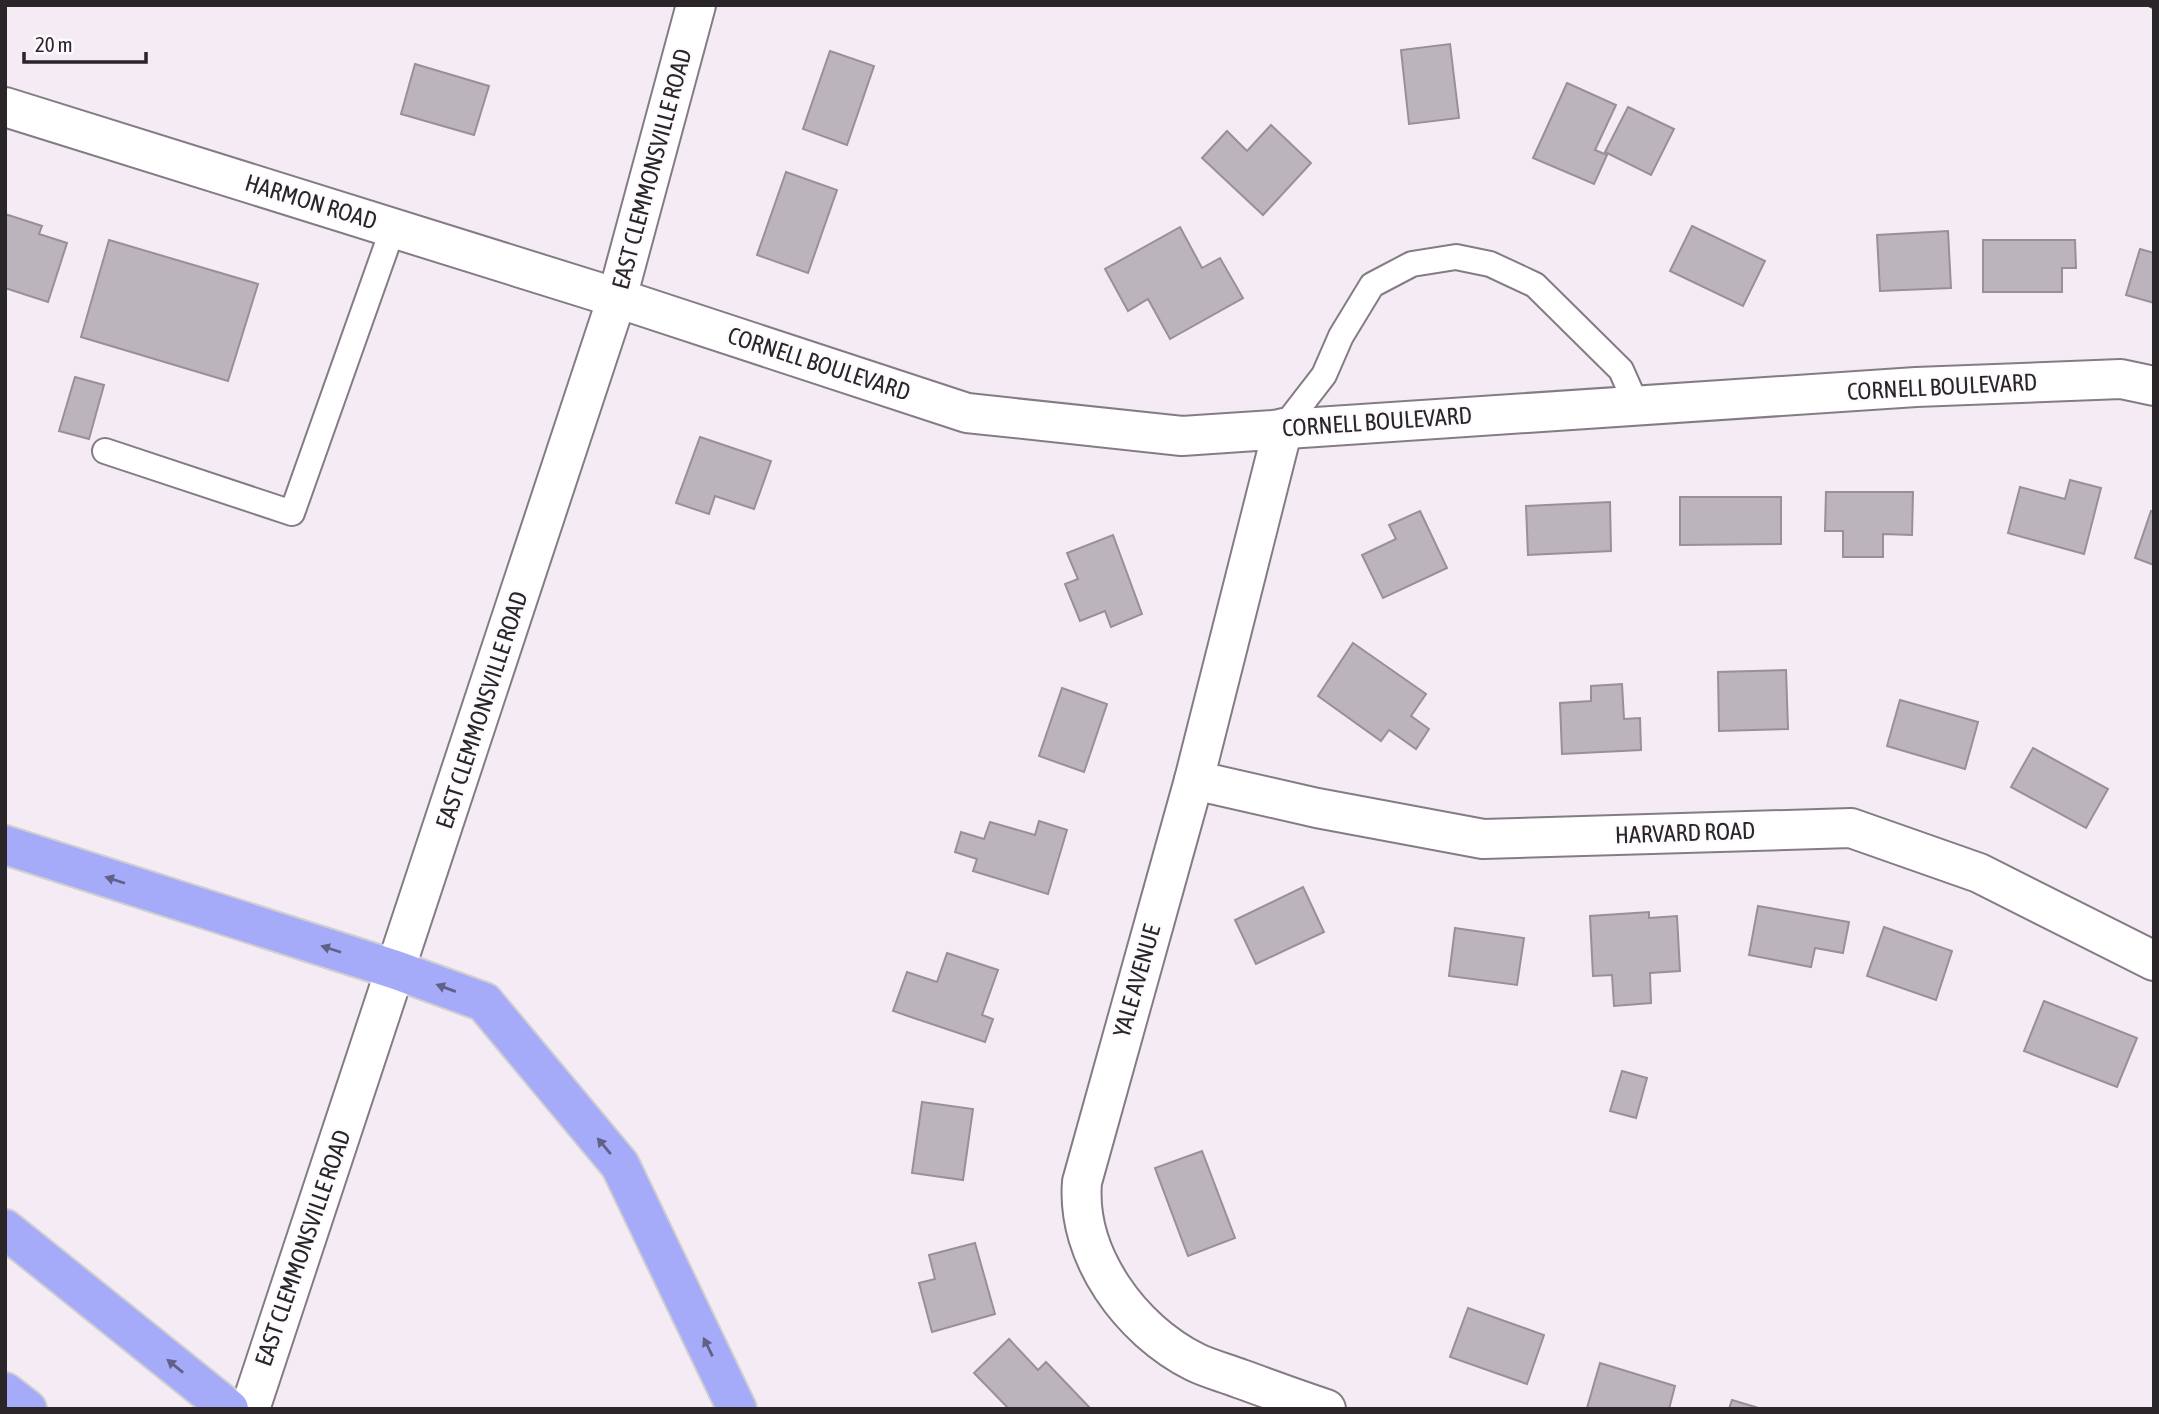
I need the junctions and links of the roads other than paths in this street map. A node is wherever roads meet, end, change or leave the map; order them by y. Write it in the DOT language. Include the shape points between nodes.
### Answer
graph roads {
  1 [pos="696,5"];
  2 [pos="5,107"];
  3 [pos="393,228"];
  4 [pos="617,298"];
  5 [pos="2154,386"];
  6 [pos="1637,406"];
  7 [pos="1283,428"];
  8 [pos="105,451"];
  9 [pos="1194,780"];
  10 [pos="5,845"];
  11 [pos="2154,961"];
  12 [pos="396,970"];
  13 [pos="5,1229"];
  14 [pos="5,1392"];
  15 [pos="1282,1402"];
  16 [pos="27,1409"];
  17 [pos="229,1409"];
  18 [pos="250,1409"];
  19 [pos="737,1409"];
  20 [pos="1326,1409"];
  1 -- 4 [label="street, EAST CLEMMONSVILLE ROAD"];
  2 -- 3 [label="street, HARMON ROAD"];
  3 -- 4 [label="street, HARMON ROAD"];
  3 -- 8 [label="lane" via="292,513"];
  4 -- 7 [label="street, CORNELL BOULEVARD" via="967,413 1182,436"];
  4 -- 12 [label="street, EAST CLEMMONSVILLE ROAD"];
  5 -- 6 [label="street, CORNELL BOULEVARD" via="2121,379 1930,386"];
  6 -- 7 [label="street, CORNELL BOULEVARD"];
  6 -- 7 [label="lane" via="1621,370 1535,285 1490,264 1456,257 1412,264 1372,285 1324,375"];
  7 -- 9 [label="street, YALE AVENUE"];
  9 -- 11 [label="street, HARVARD ROAD" via="1483,839 1851,828 1979,873"];
  9 -- 15 [label="street, YALE AVENUE" via="1107,1088 1081,1200 1103,1272 1123,1304 1164,1343"];
  12 -- 10 [label="highway, one-way"];
  12 -- 18 [label="street, EAST CLEMMONSVILLE ROAD"];
  19 -- 12 [label="highway, one-way" via="620,1165 484,1002"];
  17 -- 13 [label="highway, one-way"];
  14 -- 16 [label="highway"];
  15 -- 20 [label="street, YALE AVENUE"];
}
